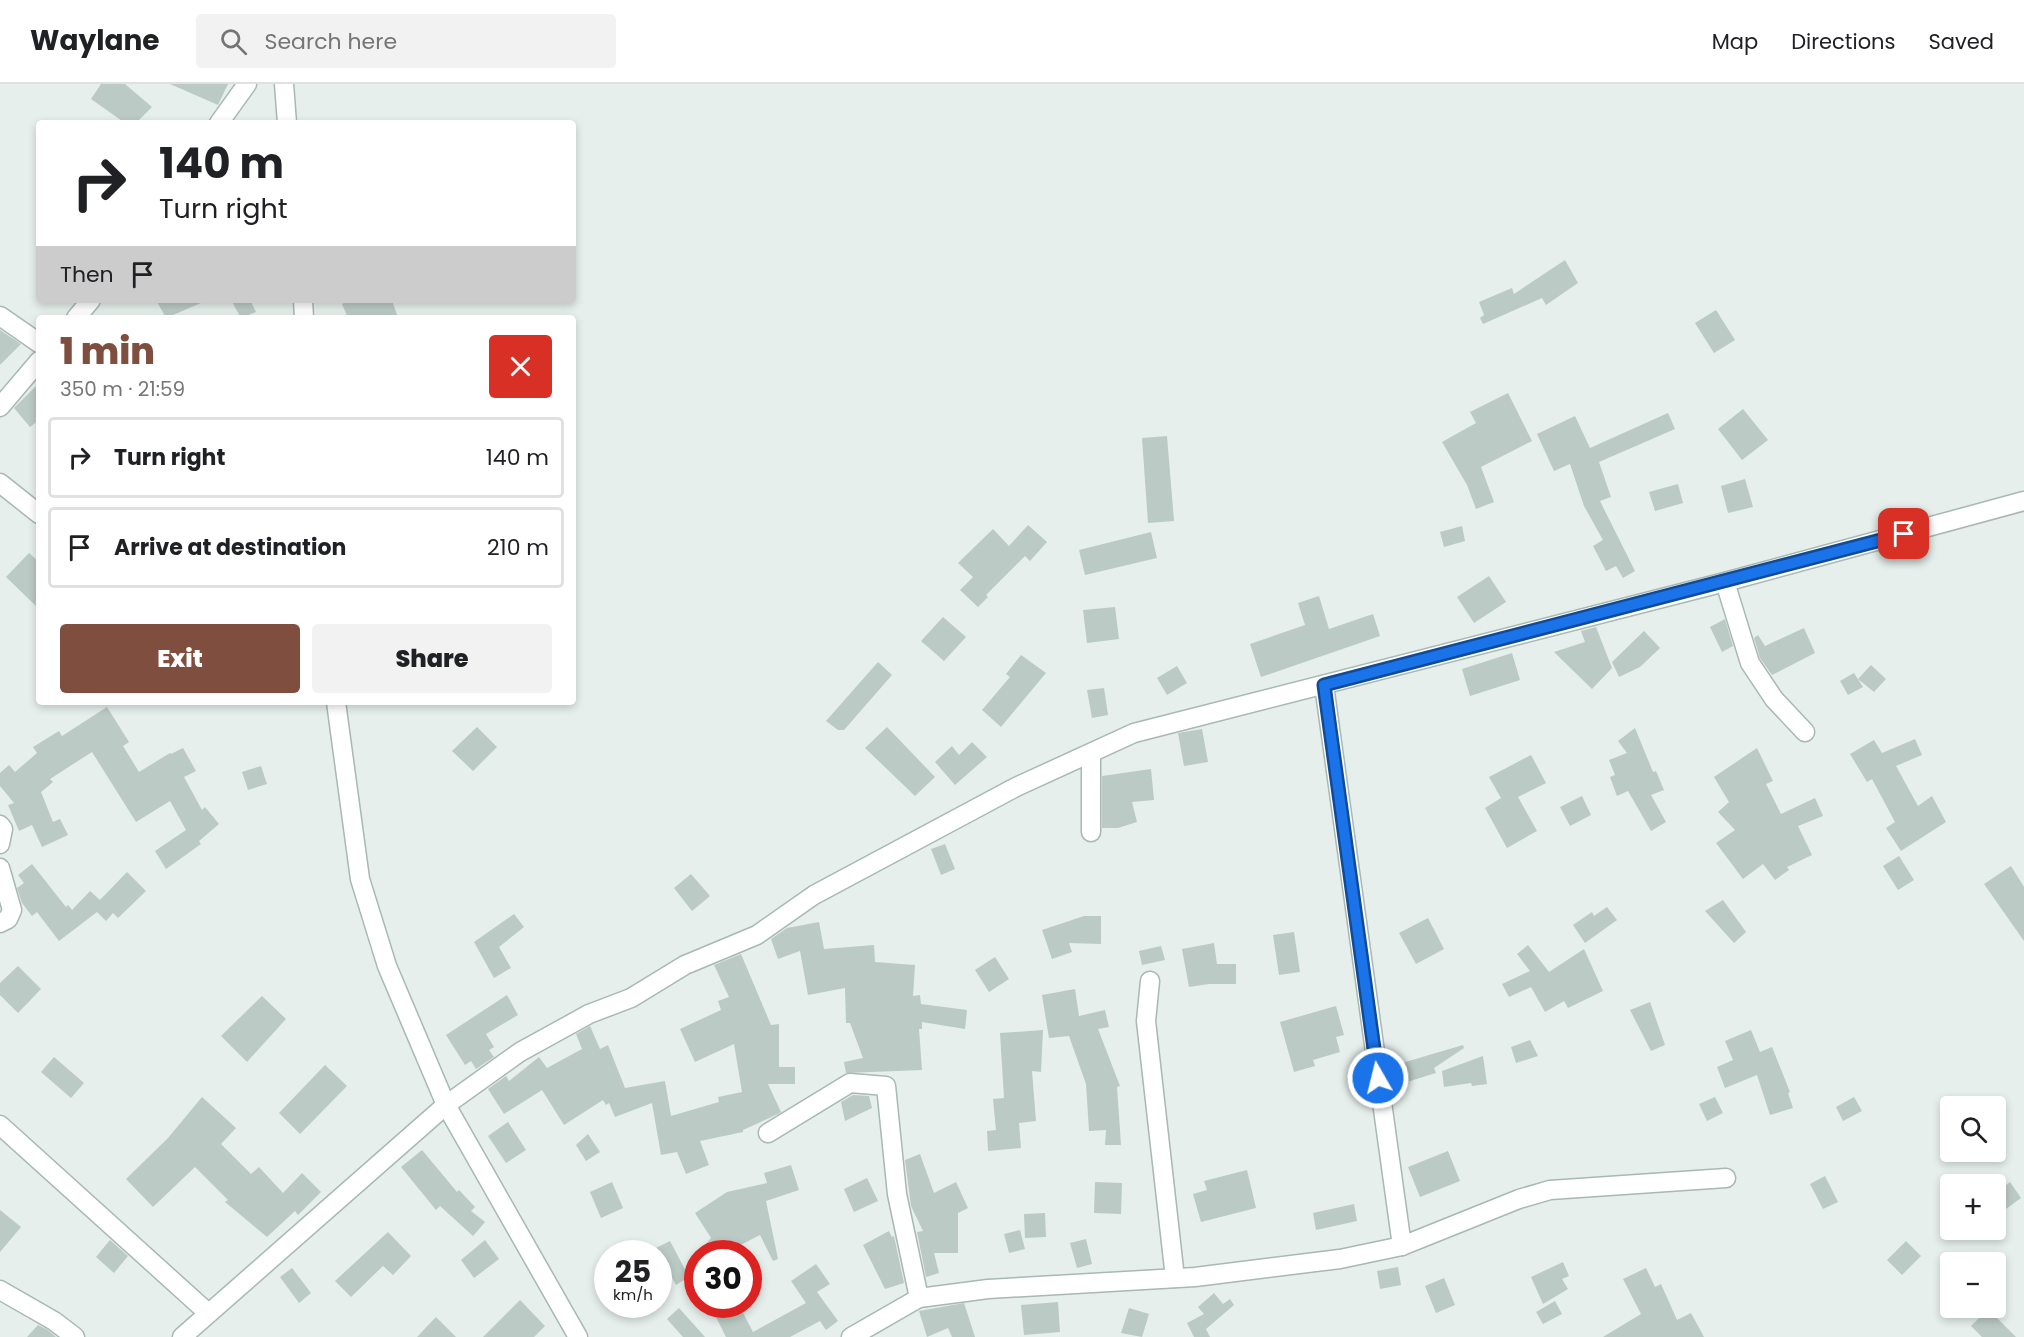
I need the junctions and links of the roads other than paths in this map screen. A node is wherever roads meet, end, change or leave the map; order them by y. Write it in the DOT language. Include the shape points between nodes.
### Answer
graph roads {
  1 [pos="247,84"];
  2 [pos="284,84"];
  3 [pos="221,120"];
  4 [pos="287,120"];
  5 [pos="88,303"];
  6 [pos="78,315"];
  7 [pos="0,316"];
  8 [pos="36,341"];
  9 [pos="36,365"];
  10 [pos="0,407"];
  11 [pos="0,483"];
  12 [pos="2024,501"];
  13 [pos="36,512"];
  14 [pos="1725,582"];
  15 [pos="1324,685"];
  16 [pos="336,705"];
  17 [pos="1805,732"];
  18 [pos="1091,754"];
  19 [pos="0,825"];
  20 [pos="1091,832"];
  21 [pos="0,844"];
  22 [pos="0,868"];
  23 [pos="0,923"];
  24 [pos="1150,981"];
  25 [pos="446,1105"];
  26 [pos="0,1125"];
  27 [pos="768,1133"];
  28 [pos="1726,1178"];
  29 [pos="1402,1246"];
  30 [pos="1175,1278"];
  31 [pos="0,1290"];
  32 [pos="919,1298"];
  33 [pos="207,1312"];
  34 [pos="75,1337"];
  35 [pos="182,1337"];
  36 [pos="578,1337"];
  37 [pos="851,1337"];
  1 -- 3 [label="street"];
  2 -- 4 [label="street"];
  5 -- 6 [label="street"];
  7 -- 8 [label="street"];
  9 -- 10 [label="street"];
  11 -- 13 [label="street"];
  12 -- 14 [label="street"];
  14 -- 15 [label="street"];
  14 -- 17 [label="street" via="1750,663 1773,699"];
  15 -- 18 [label="street" via="1134,733"];
  15 -- 29 [label="street"];
  16 -- 25 [label="street" via="360,879 387,966"];
  18 -- 20 [label="street"];
  18 -- 25 [label="street" via="1016,787 814,895 757,935 685,965 632,998 589,1014 530,1046"];
  19 -- 21 [label="street"];
  22 -- 23 [label="street" via="12,910 8,919"];
  24 -- 30 [label="street" via="1146,1021"];
  25 -- 33 [label="street"];
  25 -- 36 [label="street"];
  26 -- 33 [label="street"];
  27 -- 32 [label="street" via="850,1083 886,1086 897,1194"];
  28 -- 29 [label="street" via="1550,1190"];
  29 -- 30 [label="street" via="1340,1259"];
  30 -- 32 [label="street" via="988,1289"];
  31 -- 34 [label="street"];
  32 -- 37 [label="street"];
  33 -- 35 [label="street"];
}
